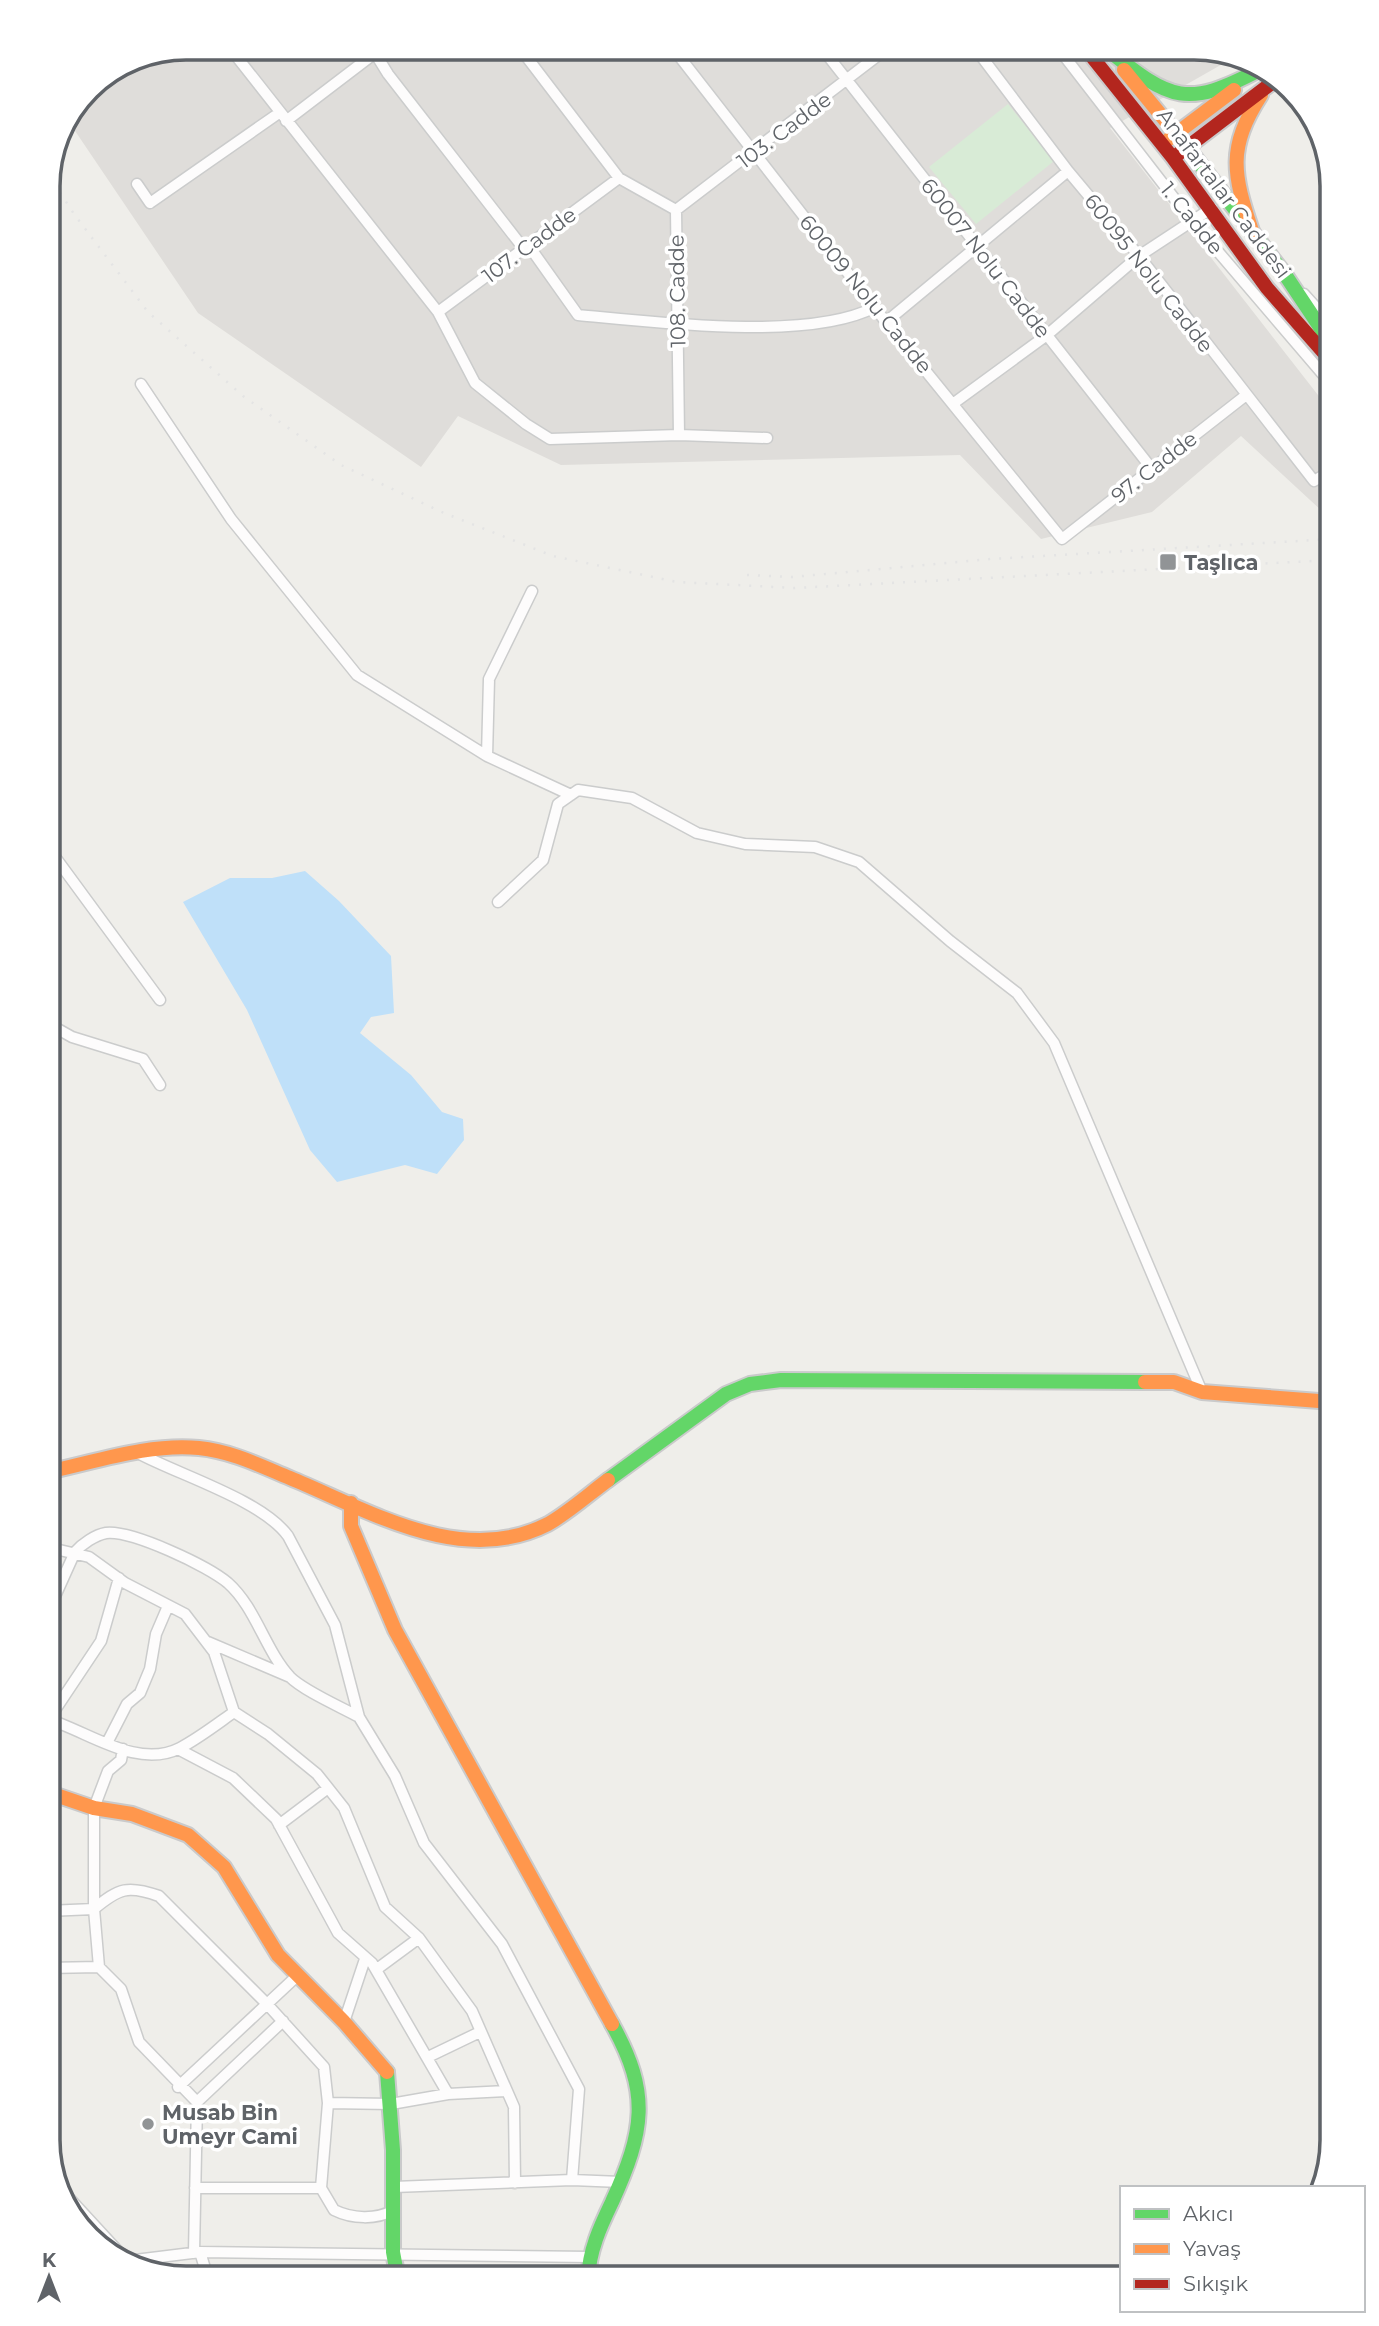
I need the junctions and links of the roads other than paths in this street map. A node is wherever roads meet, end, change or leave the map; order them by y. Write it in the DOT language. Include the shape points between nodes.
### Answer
graph roads {
  1 [pos="239,60"];
  2 [pos="362,60"];
  3 [pos="379,60"];
  4 [pos="529,60"];
  5 [pos="681,60"];
  6 [pos="831,60"];
  7 [pos="873,60"];
  8 [pos="985,60"];
  9 [pos="1067,60"];
  10 [pos="1095,60"];
  11 [pos="1116,60"];
  12 [pos="1121,60"];
  13 [pos="1252,74"];
  14 [pos="1254,75"];
  15 [pos="848,81"];
  16 [pos="1269,85"];
  17 [pos="1270,86"];
  18 [pos="283,117"];
  19 [pos="1177,134"];
  20 [pos="1163,144"];
  21 [pos="1187,147"];
  22 [pos="755,153"];
  23 [pos="1173,158"];
  24 [pos="1068,171"];
  25 [pos="619,178"];
  26 [pos="136,184"];
  27 [pos="1212,208"];
  28 [pos="676,211"];
  29 [pos="1191,220"];
  30 [pos="1252,231"];
  31 [pos="526,248"];
  32 [pos="978,248"];
  33 [pos="1139,256"];
  34 [pos="1286,276"];
  35 [pos="875,307"];
  36 [pos="438,312"];
  37 [pos="1320,312"];
  38 [pos="886,322"];
  39 [pos="677,324"];
  40 [pos="1320,327"];
  41 [pos="1047,335"];
  42 [pos="1320,348"];
  43 [pos="1320,371"];
  44 [pos="141,384"];
  45 [pos="1245,396"];
  46 [pos="954,403"];
  47 [pos="679,435"];
  48 [pos="767,438"];
  49 [pos="1152,469"];
  50 [pos="1320,477"];
  51 [pos="1062,539"];
  52 [pos="533,591"];
  53 [pos="488,756"];
  54 [pos="571,795"];
  55 [pos="60,864"];
  56 [pos="498,902"];
  57 [pos="160,1000"];
  58 [pos="60,1030"];
  59 [pos="160,1085"];
  60 [pos="1202,1392"];
  61 [pos="1320,1401"];
  62 [pos="138,1453"];
  63 [pos="60,1469"];
  64 [pos="351,1503"];
  65 [pos="60,1549"];
  66 [pos="75,1552"];
  67 [pos="119,1578"];
  68 [pos="60,1585"];
  69 [pos="169,1605"];
  70 [pos="205,1641"];
  71 [pos="291,1678"];
  72 [pos="60,1701"];
  73 [pos="234,1712"];
  74 [pos="359,1717"];
  75 [pos="60,1724"];
  76 [pos="107,1743"];
  77 [pos="123,1749"];
  78 [pos="178,1749"];
  79 [pos="328,1788"];
  80 [pos="60,1796"];
  81 [pos="94,1808"];
  82 [pos="279,1825"];
  83 [pos="94,1909"];
  84 [pos="60,1910"];
  85 [pos="419,1938"];
  86 [pos="365,1959"];
  87 [pos="99,1967"];
  88 [pos="60,1968"];
  89 [pos="376,1969"];
  90 [pos="297,1976"];
  91 [pos="267,2004"];
  92 [pos="283,2021"];
  93 [pos="344,2022"];
  94 [pos="480,2032"];
  95 [pos="428,2057"];
  96 [pos="178,2087"];
  97 [pos="506,2091"];
  98 [pos="448,2094"];
  99 [pos="197,2102"];
  100 [pos="328,2103"];
  101 [pos="391,2104"];
  102 [pos="572,2180"];
  103 [pos="621,2182"];
  104 [pos="515,2183"];
  105 [pos="394,2187"];
  106 [pos="195,2188"];
  107 [pos="321,2188"];
  108 [pos="394,2210"];
  109 [pos="81,2211"];
  110 [pos="106,2238"];
  111 [pos="197,2252"];
  112 [pos="393,2252"];
  113 [pos="590,2257"];
  114 [pos="143,2259"];
  115 [pos="203,2266"];
  116 [pos="396,2266"];
  117 [pos="589,2266"];
  1 -- 18 [label="street"];
  2 -- 18 [label="street"];
  3 -- 31 [label="street"];
  4 -- 25 [label="street, 108. Cadde"];
  5 -- 22 [label="street, 60009 Nolu Cadde"];
  6 -- 15 [label="street, 60007 Nolu Cadde"];
  7 -- 15 [label="street, 103. Cadde"];
  8 -- 24 [label="street, 60095 Nolu Cadde"];
  9 -- 29 [label="street, 1. Cadde"];
  10 -- 20 [label="main road, Anafartalar Caddesi"];
  11 -- 19 [label="main road, Anafartalar Caddesi"];
  12 -- 13 [label="main road" via="1149,83 1186,96 1218,91"];
  14 -- 19 [label="main road"];
  15 -- 22 [label="street, 103. Cadde"];
  15 -- 32 [label="street, 60007 Nolu Cadde"];
  16 -- 21 [label="main road"];
  17 -- 30 [label="main road" via="1241,124 1234,152 1238,191"];
  18 -- 26 [label="street" via="150,203"];
  18 -- 36 [label="street"];
  19 -- 20 [label="main road"];
  19 -- 21 [label="main road, Anafartalar Caddesi"];
  20 -- 23 [label="main road, Anafartalar Caddesi"];
  21 -- 23 [label="main road"];
  21 -- 30 [label="main road, Anafartalar Caddesi"];
  22 -- 28 [label="street, 103. Cadde"];
  22 -- 35 [label="street, 60009 Nolu Cadde"];
  23 -- 27 [label="main road, Anafartalar Caddesi"];
  24 -- 32 [label="street"];
  24 -- 33 [label="street, 60095 Nolu Cadde"];
  25 -- 28 [label="street, 108. Cadde"];
  25 -- 31 [label="street, 107. Cadde"];
  27 -- 29 [label="street"];
  27 -- 42 [label="main road, Anafartalar Caddesi" via="1267,288"];
  28 -- 39 [label="street, 108. Cadde"];
  29 -- 33 [label="street"];
  29 -- 43 [label="street, 1. Cadde"];
  30 -- 34 [label="main road, Anafartalar Caddesi"];
  31 -- 36 [label="street, 107. Cadde"];
  31 -- 39 [label="street" via="578,315"];
  32 -- 38 [label="street"];
  32 -- 41 [label="street, 60007 Nolu Cadde"];
  33 -- 41 [label="street"];
  33 -- 45 [label="street, 60095 Nolu Cadde"];
  34 -- 37 [label="street"];
  34 -- 40 [label="main road, Anafartalar Caddesi"];
  35 -- 38 [label="street, 60009 Nolu Cadde"];
  35 -- 39 [label="street" via="852,318 822,323"];
  36 -- 47 [label="street" via="475,383 550,439"];
  38 -- 46 [label="street, 60009 Nolu Cadde"];
  39 -- 47 [label="street, 108. Cadde"];
  41 -- 46 [label="street"];
  41 -- 49 [label="street, 60007 Nolu Cadde"];
  44 -- 53 [label="street" via="231,519 357,675"];
  45 -- 49 [label="street, 97. Cadde"];
  45 -- 50 [label="street, 60095 Nolu Cadde" via="1314,481"];
  46 -- 51 [label="street, 60009 Nolu Cadde"];
  47 -- 48 [label="street"];
  49 -- 51 [label="street, 97. Cadde"];
  52 -- 53 [label="street" via="489,679"];
  53 -- 54 [label="street"];
  54 -- 56 [label="street" via="558,804 542,860"];
  54 -- 60 [label="street" via="578,790 632,798 697,833 745,844 815,847 859,862 1017,993 1054,1043"];
  55 -- 57 [label="street"];
  58 -- 59 [label="street" via="143,1059"];
  60 -- 61 [label="main road"];
  60 -- 64 [label="main road" via="1174,1382 781,1380 750,1384 726,1394 549,1523 518,1536 467,1541 425,1534"];
  62 -- 63 [label="main road"];
  62 -- 64 [label="main road" via="199,1448 242,1458"];
  62 -- 74 [label="street" via="282,1527 335,1625"];
  64 -- 103 [label="main road" via="351,1526 395,1630 635,2071 640,2094 635,2138"];
  65 -- 66 [label="street"];
  66 -- 67 [label="street"];
  66 -- 68 [label="street"];
  66 -- 71 [label="street" via="81,1544 105,1533 180,1554 228,1584"];
  67 -- 69 [label="street"];
  67 -- 72 [label="street" via="101,1641"];
  69 -- 70 [label="street" via="185,1614"];
  69 -- 76 [label="street" via="140,1693 127,1704"];
  70 -- 71 [label="street"];
  70 -- 73 [label="street" via="214,1652"];
  71 -- 74 [label="street"];
  73 -- 78 [label="street"];
  73 -- 79 [label="street" via="268,1734"];
  74 -- 102 [label="street" via="395,1776 424,1843 502,1944 569,2066 579,2089"];
  75 -- 76 [label="street"];
  76 -- 77 [label="street"];
  77 -- 78 [label="street" via="158,1755"];
  77 -- 81 [label="street" via="121,1760 108,1770"];
  78 -- 82 [label="street" via="233,1778"];
  79 -- 82 [label="street"];
  79 -- 85 [label="street" via="344,1808 385,1907"];
  80 -- 81 [label="main road"];
  81 -- 83 [label="street"];
  81 -- 90 [label="main road" via="132,1814 188,1835 224,1867 278,1955"];
  82 -- 86 [label="street" via="338,1933"];
  83 -- 84 [label="street"];
  83 -- 87 [label="street"];
  83 -- 91 [label="street" via="114,1892 137,1888 159,1896"];
  85 -- 89 [label="street"];
  85 -- 94 [label="street" via="472,2011"];
  86 -- 89 [label="street"];
  86 -- 93 [label="street"];
  87 -- 88 [label="street"];
  87 -- 96 [label="street" via="121,1989 139,2042"];
  89 -- 95 [label="street"];
  90 -- 91 [label="street"];
  90 -- 93 [label="main road"];
  91 -- 92 [label="street"];
  91 -- 96 [label="street"];
  92 -- 99 [label="street"];
  92 -- 100 [label="street" via="324,2067"];
  93 -- 101 [label="main road" via="387,2072"];
  94 -- 95 [label="street"];
  94 -- 97 [label="street"];
  95 -- 98 [label="street"];
  96 -- 99 [label="street"];
  97 -- 98 [label="street"];
  97 -- 104 [label="street" via="514,2107"];
  98 -- 101 [label="street"];
  99 -- 106 [label="street"];
  100 -- 101 [label="street"];
  100 -- 107 [label="street"];
  101 -- 105 [label="main road"];
  102 -- 103 [label="street"];
  102 -- 104 [label="street"];
  103 -- 113 [label="main road"];
  104 -- 105 [label="street"];
  105 -- 108 [label="main road"];
  106 -- 107 [label="street"];
  106 -- 111 [label="street"];
  107 -- 108 [label="street" via="334,2210 344,2215 385,2215"];
  108 -- 112 [label="main road"];
  109 -- 110 [label="street"];
  111 -- 112 [label="street"];
  111 -- 114 [label="street"];
  111 -- 115 [label="street"];
  112 -- 113 [label="street"];
  112 -- 116 [label="main road"];
  113 -- 117 [label="main road"];
}
